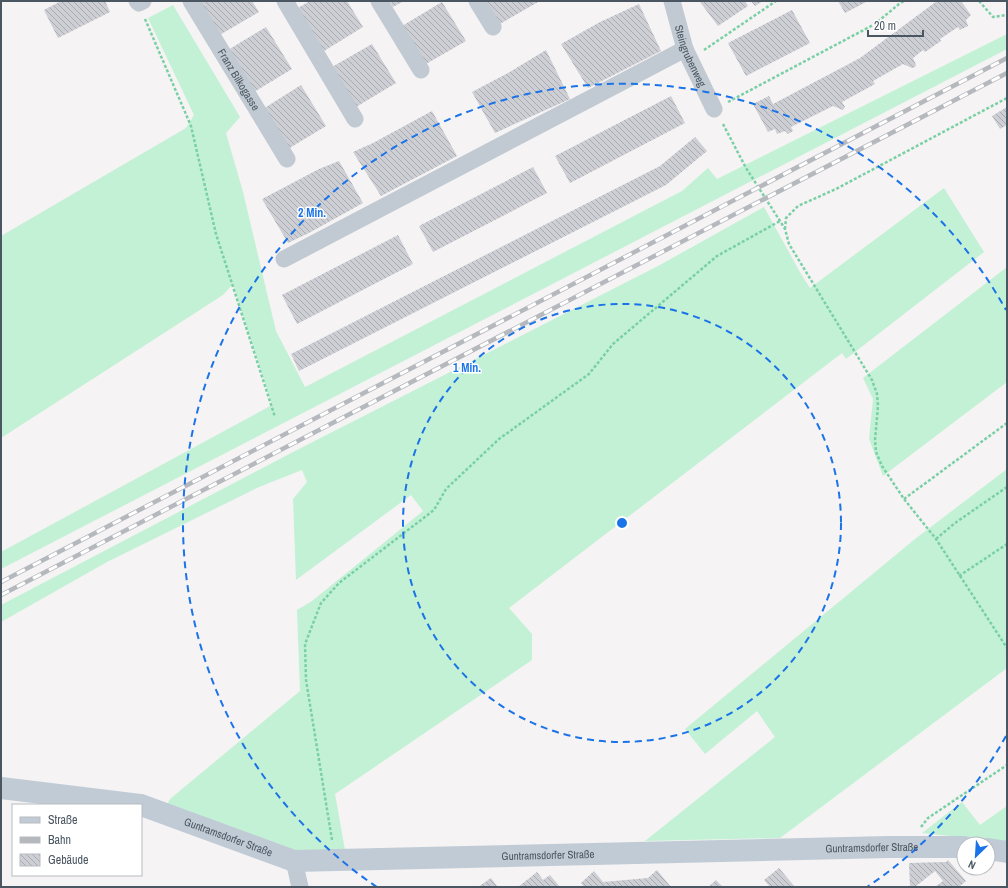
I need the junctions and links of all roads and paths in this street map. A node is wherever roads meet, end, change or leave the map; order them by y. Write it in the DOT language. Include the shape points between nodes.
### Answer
graph roads {
  1 [pos="191,1"];
  2 [pos="285,1"];
  3 [pos="379,1"];
  4 [pos="477,1"];
  5 [pos="672,1"];
  6 [pos="776,1"];
  7 [pos="904,1"];
  8 [pos="979,1"];
  9 [pos="140,2"];
  10 [pos="1007,15"];
  11 [pos="493,27"];
  12 [pos="687,54"];
  13 [pos="421,70"];
  14 [pos="1007,98"];
  15 [pos="714,109"];
  16 [pos="355,119"];
  17 [pos="287,159"];
  18 [pos="780,221"];
  19 [pos="785,229"];
  20 [pos="284,259"];
  21 [pos="274,417"];
  22 [pos="1007,423"];
  23 [pos="1007,488"];
  24 [pos="904,499"];
  25 [pos="936,539"];
  26 [pos="1007,544"];
  27 [pos="959,576"];
  28 [pos="1006,643"];
  29 [pos="1007,648"];
  30 [pos="1007,765"];
  31 [pos="1,788"];
  32 [pos="133,804"];
  33 [pos="142,805"];
  34 [pos="906,846"];
  35 [pos="956,846"];
  36 [pos="996,850"];
  37 [pos="1007,852"];
  38 [pos="294,861"];
  39 [pos="336,861"];
  40 [pos="300,887"];
  1 -- 17 [label="street, Franz Bilkogasse"];
  2 -- 16 [label="street"];
  3 -- 13 [label="street"];
  4 -- 11 [label="street"];
  5 -- 12 [label="street, Steingrubenweg"];
  6 -- 12 [label="path"];
  7 -- 15 [label="path" via="875,24"];
  8 -- 10 [label="path" via="993,17"];
  9 -- 21 [label="path" via="191,126 216,234"];
  12 -- 15 [label="street, Steingrubenweg"];
  12 -- 20 [label="street"];
  14 -- 19 [label="path" via="836,189 798,206 786,218"];
  15 -- 18 [label="path" via="746,168"];
  18 -- 19 [label="path"];
  18 -- 39 [label="path" via="717,256 613,344 589,374 499,439 446,489 434,510 339,583 321,603 305,644 306,680"];
  19 -- 24 [label="path" via="789,244 872,380 878,406 876,452 882,466"];
  22 -- 24 [label="path"];
  23 -- 25 [label="path"];
  24 -- 25 [label="path"];
  25 -- 27 [label="path"];
  26 -- 27 [label="path"];
  27 -- 28 [label="path"];
  28 -- 29 [label="path"];
  30 -- 34 [label="path" via="928,818"];
  31 -- 32 [label="street, Guntramsdorfer Straße"];
  33 -- 38 [label="street, Guntramsdorfer Straße"];
  34 -- 35 [label="street, Guntramsdorfer Straße"];
  34 -- 39 [label="street, Guntramsdorfer Straße"];
  36 -- 37 [label="street"];
  38 -- 39 [label="street, Guntramsdorfer Straße"];
  38 -- 40 [label="street"];
}
